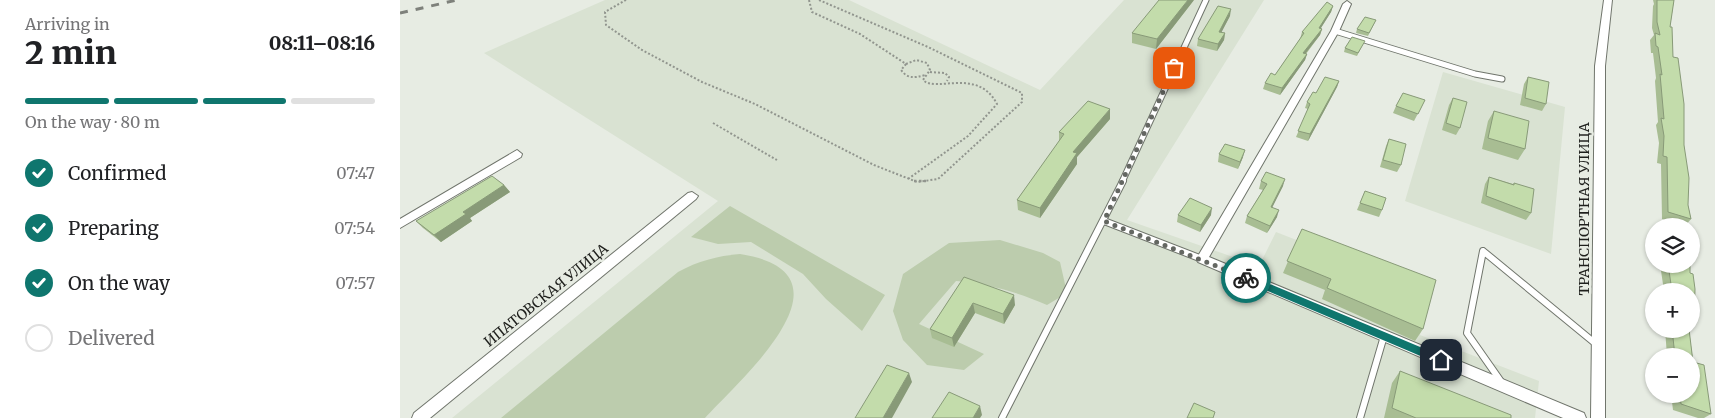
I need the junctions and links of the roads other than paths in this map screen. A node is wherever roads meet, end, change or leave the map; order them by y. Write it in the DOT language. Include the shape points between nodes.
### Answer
graph roads {
  1 [pos="1206,0"];
  2 [pos="1605,1"];
  3 [pos="1347,4"];
  4 [pos="1335,31"];
  5 [pos="1502,79"];
  6 [pos="517,154"];
  7 [pos="692,196"];
  8 [pos="1104,221"];
  9 [pos="400,224"];
  10 [pos="1202,259"];
  11 [pos="1384,336"];
  12 [pos="1598,346"];
  13 [pos="1505,387"];
  14 [pos="419,418"];
  15 [pos="1002,418"];
  16 [pos="1360,418"];
  17 [pos="1579,418"];
  18 [pos="1598,418"];
  1 -- 8 [label="lane"];
  2 -- 12 [label="street, ТРАНСПОРТНАЯ УЛИЦА" via="1600,66"];
  3 -- 4 [label="street"];
  4 -- 5 [label="lane"];
  4 -- 10 [label="street"];
  6 -- 9 [label="street"];
  7 -- 14 [label="street, ИПАТОВСКАЯ УЛИЦА"];
  8 -- 10 [label="lane"];
  8 -- 15 [label="lane"];
  10 -- 11 [label="street"];
  11 -- 13 [label="street"];
  11 -- 16 [label="lane"];
  12 -- 13 [label="lane" via="1483,251 1467,333"];
  12 -- 18 [label="street, ТРАНСПОРТНАЯ УЛИЦА"];
  13 -- 17 [label="street"];
}
